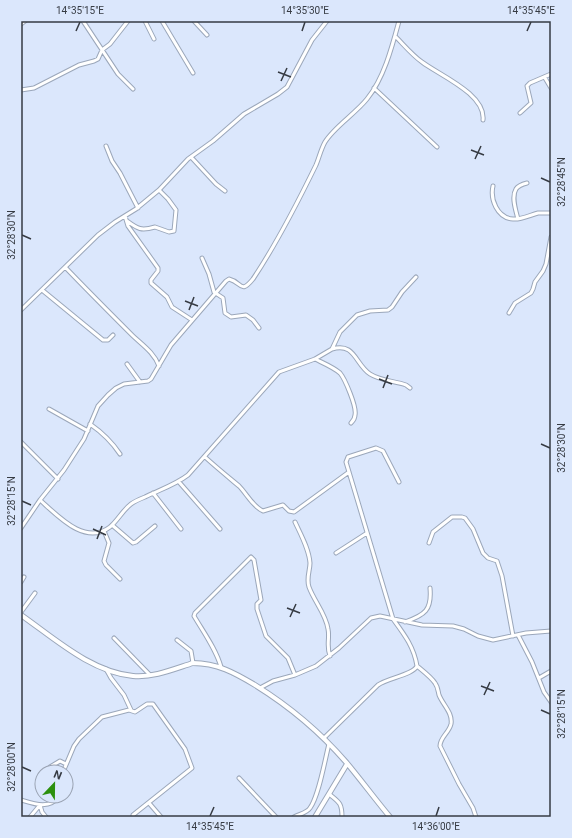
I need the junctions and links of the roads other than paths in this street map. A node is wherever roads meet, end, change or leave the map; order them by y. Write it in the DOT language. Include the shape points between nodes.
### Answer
graph roads {
  1 [pos="25,21"];
  2 [pos="82,21"];
  3 [pos="128,21"];
  4 [pos="145,21"];
  5 [pos="162,21"];
  6 [pos="194,21"];
  7 [pos="327,21"];
  8 [pos="399,21"];
  9 [pos="21,24"];
  10 [pos="207,35"];
  11 [pos="395,36"];
  12 [pos="154,39"];
  13 [pos="102,50"];
  14 [pos="193,73"];
  15 [pos="551,74"];
  16 [pos="545,78"];
  17 [pos="374,88"];
  18 [pos="551,88"];
  19 [pos="133,89"];
  20 [pos="21,90"];
  21 [pos="520,113"];
  22 [pos="483,120"];
  23 [pos="106,146"];
  24 [pos="437,147"];
  25 [pos="191,157"];
  26 [pos="527,183"];
  27 [pos="493,186"];
  28 [pos="159,190"];
  29 [pos="225,190"];
  30 [pos="138,208"];
  31 [pos="551,213"];
  32 [pos="125,216"];
  33 [pos="518,219"];
  34 [pos="126,220"];
  35 [pos="551,237"];
  36 [pos="202,258"];
  37 [pos="65,267"];
  38 [pos="416,277"];
  39 [pos="42,290"];
  40 [pos="215,293"];
  41 [pos="21,310"];
  42 [pos="509,313"];
  43 [pos="192,320"];
  44 [pos="259,328"];
  45 [pos="113,335"];
  46 [pos="332,349"];
  47 [pos="315,359"];
  48 [pos="127,364"];
  49 [pos="159,366"];
  50 [pos="140,382"];
  51 [pos="410,388"];
  52 [pos="49,409"];
  53 [pos="351,423"];
  54 [pos="90,424"];
  55 [pos="88,431"];
  56 [pos="21,442"];
  57 [pos="120,454"];
  58 [pos="205,457"];
  59 [pos="349,472"];
  60 [pos="58,479"];
  61 [pos="179,482"];
  62 [pos="399,482"];
  63 [pos="153,493"];
  64 [pos="40,500"];
  65 [pos="295,522"];
  66 [pos="112,525"];
  67 [pos="155,526"];
  68 [pos="21,528"];
  69 [pos="220,528"];
  70 [pos="181,529"];
  71 [pos="104,532"];
  72 [pos="367,533"];
  73 [pos="429,543"];
  74 [pos="336,553"];
  75 [pos="24,577"];
  76 [pos="120,579"];
  77 [pos="21,582"];
  78 [pos="430,588"];
  79 [pos="35,593"];
  80 [pos="21,612"];
  81 [pos="21,615"];
  82 [pos="393,619"];
  83 [pos="405,622"];
  84 [pos="551,631"];
  85 [pos="518,635"];
  86 [pos="513,636"];
  87 [pos="114,638"];
  88 [pos="177,640"];
  89 [pos="330,656"];
  90 [pos="193,663"];
  91 [pos="417,666"];
  92 [pos="221,667"];
  93 [pos="106,669"];
  94 [pos="551,671"];
  95 [pos="150,674"];
  96 [pos="295,675"];
  97 [pos="539,678"];
  98 [pos="260,688"];
  99 [pos="551,702"];
  100 [pos="131,710"];
  101 [pos="324,738"];
  102 [pos="329,744"];
  103 [pos="56,764"];
  104 [pos="66,764"];
  105 [pos="347,764"];
  106 [pos="239,778"];
  107 [pos="329,794"];
  108 [pos="21,800"];
  109 [pos="149,803"];
  110 [pos="46,804"];
  111 [pos="40,805"];
  112 [pos="30,817"];
  113 [pos="46,817"];
  114 [pos="133,817"];
  115 [pos="161,817"];
  116 [pos="276,817"];
  117 [pos="294,817"];
  118 [pos="315,817"];
  119 [pos="342,817"];
  120 [pos="390,817"];
  121 [pos="476,817"];
  1 -- 9 [label="street"];
  2 -- 13 [label="street"];
  3 -- 13 [label="street"];
  4 -- 12 [label="street"];
  5 -- 14 [label="street"];
  6 -- 10 [label="street"];
  7 -- 25 [label="street" via="312,40 287,86 244,114"];
  8 -- 11 [label="street"];
  11 -- 17 [label="street"];
  11 -- 22 [label="street" via="410,52 472,96 482,110"];
  13 -- 19 [label="street" via="118,74"];
  13 -- 20 [label="street" via="98,59 94,61 79,65 34,88"];
  15 -- 16 [label="street"];
  16 -- 18 [label="street"];
  16 -- 21 [label="street" via="527,86 531,103"];
  17 -- 24 [label="street"];
  17 -- 40 [label="street" via="367,99 329,136 283,228 247,286 240,287 229,279"];
  23 -- 30 [label="street"];
  25 -- 28 [label="street"];
  25 -- 29 [label="street"];
  26 -- 33 [label="street" via="518,186 514,194"];
  27 -- 33 [label="street" via="492,198 499,212 507,218"];
  28 -- 30 [label="street"];
  28 -- 34 [label="street" via="176,210 174,230 169,232 155,227 139,229"];
  30 -- 32 [label="street"];
  31 -- 33 [label="street"];
  32 -- 34 [label="street"];
  32 -- 37 [label="street" via="98,235"];
  34 -- 43 [label="street" via="158,268 151,283 167,297 172,307"];
  35 -- 42 [label="street" via="546,264 531,293 515,303"];
  36 -- 40 [label="street"];
  37 -- 39 [label="street"];
  37 -- 49 [label="street" via="146,347"];
  38 -- 46 [label="street" via="388,310 358,315 340,332"];
  39 -- 41 [label="street"];
  39 -- 45 [label="street" via="103,340 108,340"];
  40 -- 43 [label="street"];
  40 -- 44 [label="street" via="223,298 225,313 228,316 246,315"];
  43 -- 49 [label="street" via="171,345"];
  46 -- 47 [label="street"];
  46 -- 51 [label="street" via="344,348 372,375"];
  47 -- 53 [label="street" via="344,378 356,414"];
  47 -- 58 [label="street" via="279,372"];
  48 -- 50 [label="street"];
  49 -- 50 [label="street" via="148,382"];
  50 -- 54 [label="street" via="116,388 98,406"];
  52 -- 55 [label="street"];
  54 -- 55 [label="street"];
  54 -- 57 [label="street" via="100,431"];
  55 -- 60 [label="street"];
  56 -- 60 [label="street"];
  58 -- 59 [label="street" via="263,511 283,505 294,512"];
  58 -- 61 [label="street"];
  59 -- 62 [label="street" via="346,462 348,457 376,448 383,450"];
  59 -- 72 [label="street"];
  60 -- 64 [label="street"];
  61 -- 63 [label="street"];
  61 -- 69 [label="street"];
  63 -- 66 [label="street" via="132,503"];
  63 -- 70 [label="street"];
  64 -- 68 [label="street"];
  64 -- 71 [label="street" via="68,525 95,533"];
  65 -- 89 [label="street" via="309,558 309,587 328,629 327,646"];
  66 -- 67 [label="street" via="133,543"];
  66 -- 71 [label="street"];
  71 -- 76 [label="street" via="109,543 104,561"];
  72 -- 74 [label="street"];
  72 -- 82 [label="street"];
  73 -- 86 [label="street" via="433,532 452,517 465,518 473,529 483,553 488,558 498,561"];
  75 -- 77 [label="street"];
  78 -- 83 [label="street" via="428,609 424,614"];
  79 -- 80 [label="street"];
  81 -- 93 [label="street" via="79,655"];
  82 -- 83 [label="street"];
  82 -- 89 [label="street" via="380,616 371,618"];
  82 -- 91 [label="street" via="408,639"];
  83 -- 86 [label="street" via="453,626 485,639"];
  84 -- 85 [label="street"];
  85 -- 86 [label="street"];
  85 -- 97 [label="street"];
  87 -- 95 [label="street"];
  88 -- 90 [label="street" via="191,651"];
  89 -- 96 [label="street" via="316,666"];
  90 -- 92 [label="street"];
  90 -- 95 [label="street"];
  91 -- 101 [label="street" via="413,671 378,685"];
  91 -- 121 [label="street" via="437,686 449,712 451,726 441,740 440,746"];
  92 -- 96 [label="street" via="210,641 194,616 251,557 254,560 261,600 257,604 257,609 266,636 288,658"];
  92 -- 98 [label="street"];
  93 -- 95 [label="street" via="134,676"];
  93 -- 100 [label="street"];
  94 -- 97 [label="street"];
  96 -- 98 [label="street"];
  97 -- 99 [label="street"];
  98 -- 101 [label="street" via="289,708"];
  100 -- 104 [label="street" via="102,717 79,739"];
  100 -- 109 [label="street" via="134,712 152,704 185,749 192,768"];
  101 -- 102 [label="street"];
  102 -- 105 [label="street"];
  102 -- 117 [label="street" via="310,809"];
  103 -- 104 [label="street"];
  105 -- 107 [label="street"];
  105 -- 120 [label="street"];
  106 -- 116 [label="street"];
  107 -- 118 [label="street"];
  107 -- 119 [label="street" via="341,804"];
  108 -- 111 [label="street"];
  109 -- 114 [label="street"];
  109 -- 115 [label="street"];
  110 -- 111 [label="street"];
  111 -- 112 [label="street"];
  111 -- 113 [label="street"];
}
